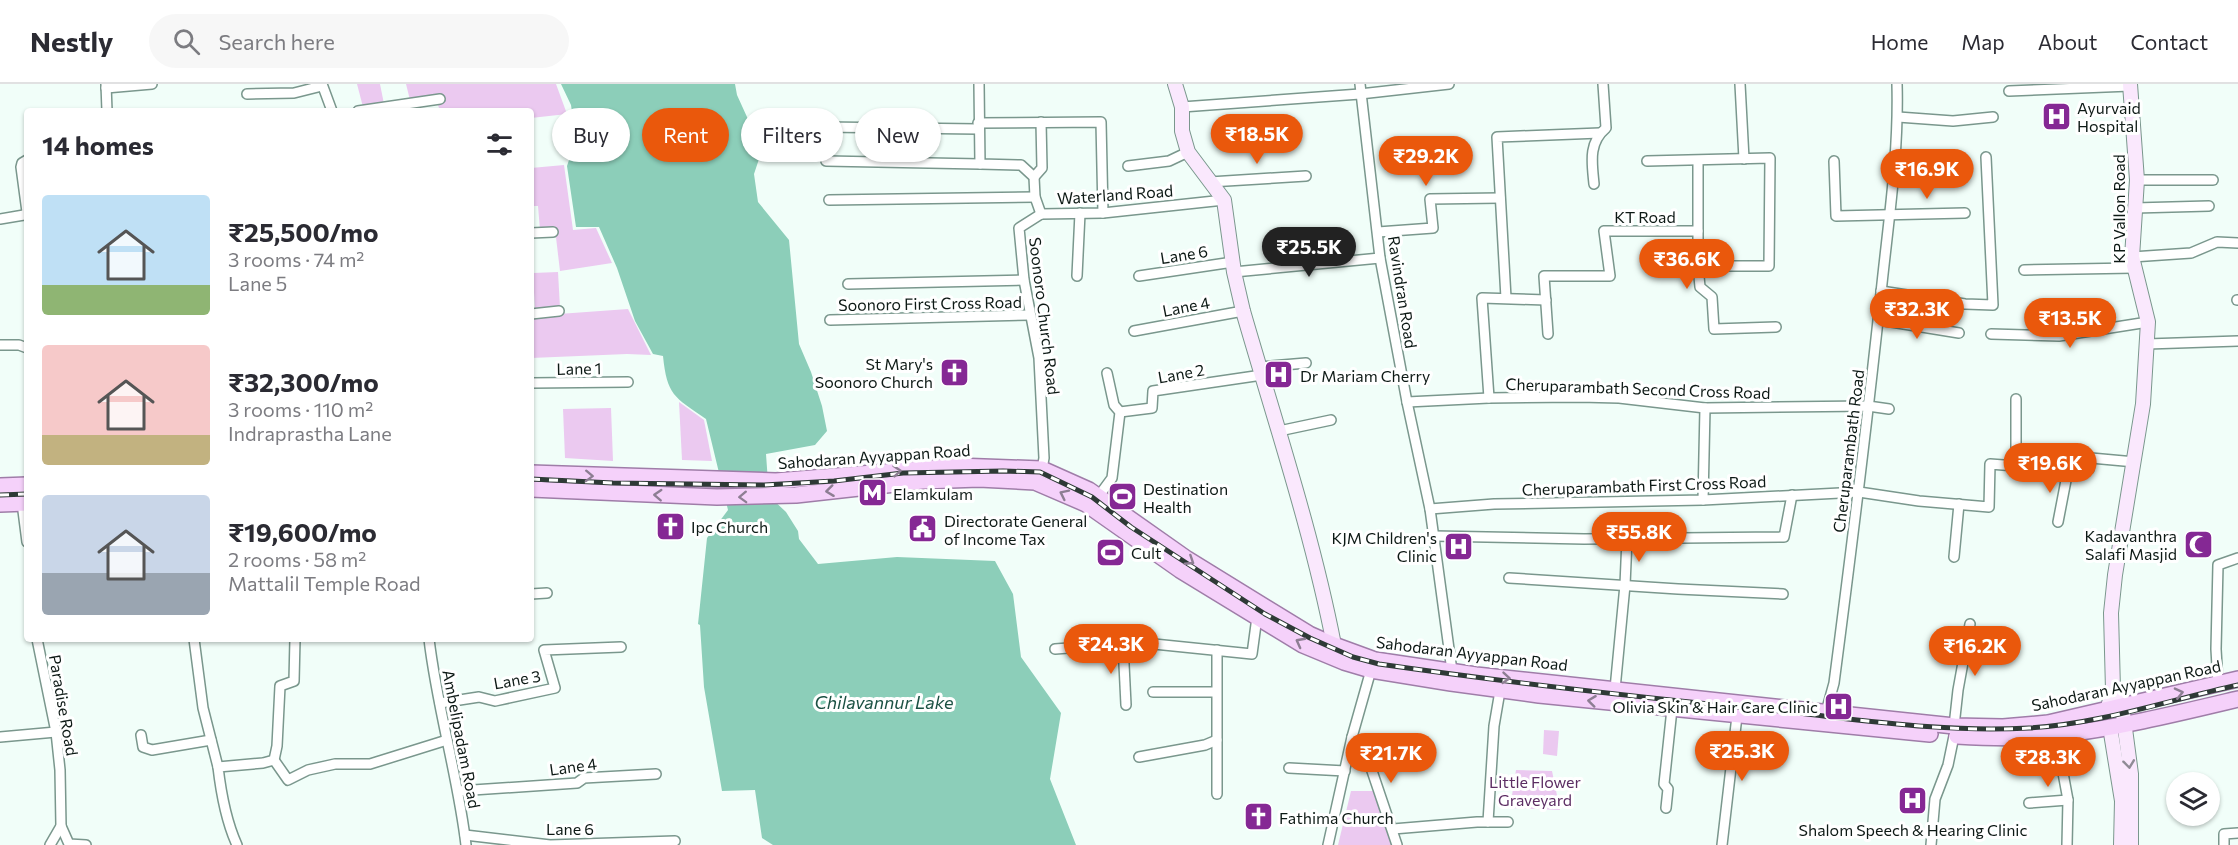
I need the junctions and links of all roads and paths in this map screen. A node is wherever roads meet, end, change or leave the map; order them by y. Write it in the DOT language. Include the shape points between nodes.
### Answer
graph roads {
  1 [pos="152,84"];
  2 [pos="979,84"];
  3 [pos="1175,84"];
  4 [pos="1449,84"];
  5 [pos="1603,84"];
  6 [pos="1740,84"];
  7 [pos="1898,84"];
  8 [pos="322,85"];
  9 [pos="2130,85"];
  10 [pos="106,86"];
  11 [pos="1360,89"];
  12 [pos="2009,91"];
  13 [pos="247,94"];
  14 [pos="440,99"];
  15 [pos="1182,107"];
  16 [pos="107,108"];
  17 [pos="331,108"];
  18 [pos="378,108"];
  19 [pos="1898,117"];
  20 [pos="1993,117"];
  21 [pos="1041,122"];
  22 [pos="978,126"];
  23 [pos="843,127"];
  24 [pos="1600,133"];
  25 [pos="1188,152"];
  26 [pos="1986,157"];
  27 [pos="1744,159"];
  28 [pos="843,161"];
  29 [pos="1647,161"];
  30 [pos="1698,161"];
  31 [pos="1834,161"];
  32 [pos="24,162"];
  33 [pos="980,164"];
  34 [pos="1128,166"];
  35 [pos="1306,176"];
  36 [pos="1034,177"];
  37 [pos="2137,180"];
  38 [pos="2213,180"];
  39 [pos="1210,182"];
  40 [pos="1594,184"];
  41 [pos="24,190"];
  42 [pos="1035,197"];
  43 [pos="1500,198"];
  44 [pos="829,200"];
  45 [pos="1224,200"];
  46 [pos="2208,206"];
  47 [pos="2135,208"];
  48 [pos="1080,213"];
  49 [pos="1103,213"];
  50 [pos="1965,213"];
  51 [pos="1041,214"];
  52 [pos="1889,214"];
  53 [pos="24,215"];
  54 [pos="0,219"];
  55 [pos="1698,231"];
  56 [pos="553,232"];
  57 [pos="1378,232"];
  58 [pos="534,233"];
  59 [pos="2238,243"];
  60 [pos="1380,258"];
  61 [pos="2133,262"];
  62 [pos="1698,266"];
  63 [pos="1234,267"];
  64 [pos="2025,270"];
  65 [pos="1077,276"];
  66 [pos="1139,276"];
  67 [pos="1024,280"];
  68 [pos="848,284"];
  69 [pos="1881,291"];
  70 [pos="1506,298"];
  71 [pos="1546,300"];
  72 [pos="559,311"];
  73 [pos="1244,311"];
  74 [pos="534,314"];
  75 [pos="1030,315"];
  76 [pos="830,320"];
  77 [pos="1879,320"];
  78 [pos="2148,322"];
  79 [pos="1776,327"];
  80 [pos="1134,331"];
  81 [pos="1959,333"];
  82 [pos="1548,334"];
  83 [pos="1990,334"];
  84 [pos="2238,341"];
  85 [pos="2147,344"];
  86 [pos="0,345"];
  87 [pos="24,347"];
  88 [pos="1306,363"];
  89 [pos="1261,371"];
  90 [pos="1107,373"];
  91 [pos="628,382"];
  92 [pos="534,383"];
  93 [pos="1489,398"];
  94 [pos="2016,399"];
  95 [pos="1407,402"];
  96 [pos="1868,406"];
  97 [pos="1705,408"];
  98 [pos="1889,409"];
  99 [pos="1120,412"];
  100 [pos="1331,420"];
  101 [pos="1279,431"];
  102 [pos="2135,462"];
  103 [pos="2016,466"];
  104 [pos="1042,469"];
  105 [pos="2068,470"];
  106 [pos="534,473"];
  107 [pos="24,485"];
  108 [pos="0,486"];
  109 [pos="534,489"];
  110 [pos="1859,492"];
  111 [pos="1792,495"];
  112 [pos="1098,497"];
  113 [pos="1703,500"];
  114 [pos="24,503"];
  115 [pos="0,504"];
  116 [pos="1959,504"];
  117 [pos="1430,509"];
  118 [pos="2058,522"];
  119 [pos="1434,536"];
  120 [pos="1627,539"];
  121 [pos="1954,557"];
  122 [pos="2238,558"];
  123 [pos="1509,578"];
  124 [pos="1625,585"];
  125 [pos="547,593"];
  126 [pos="534,594"];
  127 [pos="1783,594"];
  128 [pos="1257,617"];
  129 [pos="1970,624"];
  130 [pos="38,642"];
  131 [pos="194,642"];
  132 [pos="295,642"];
  133 [pos="430,642"];
  134 [pos="1123,644"];
  135 [pos="1334,645"];
  136 [pos="621,647"];
  137 [pos="1055,649"];
  138 [pos="1217,650"];
  139 [pos="1373,665"];
  140 [pos="1452,671"];
  141 [pos="2238,679"];
  142 [pos="2218,684"];
  143 [pos="1615,689"];
  144 [pos="1500,691"];
  145 [pos="1153,692"];
  146 [pos="1216,692"];
  147 [pos="2238,699"];
  148 [pos="440,704"];
  149 [pos="1126,705"];
  150 [pos="2114,708"];
  151 [pos="1738,709"];
  152 [pos="1672,710"];
  153 [pos="1826,712"];
  154 [pos="2117,725"];
  155 [pos="1954,731"];
  156 [pos="56,732"];
  157 [pos="141,735"];
  158 [pos="2056,735"];
  159 [pos="0,737"];
  160 [pos="1352,737"];
  161 [pos="211,740"];
  162 [pos="447,740"];
  163 [pos="1216,740"];
  164 [pos="1139,757"];
  165 [pos="274,760"];
  166 [pos="218,767"];
  167 [pos="1289,768"];
  168 [pos="1345,771"];
  169 [pos="656,774"];
  170 [pos="458,791"];
  171 [pos="1217,794"];
  172 [pos="2068,800"];
  173 [pos="2029,802"];
  174 [pos="1666,808"];
  175 [pos="1488,822"];
  176 [pos="1508,822"];
  177 [pos="61,826"];
  178 [pos="1393,829"];
  179 [pos="2238,833"];
  180 [pos="466,840"];
  181 [pos="675,841"];
  182 [pos="50,845"];
  183 [pos="86,845"];
  184 [pos="237,845"];
  185 [pos="1328,845"];
  186 [pos="1397,845"];
  187 [pos="1722,845"];
  188 [pos="1931,845"];
  189 [pos="2067,845"];
  190 [pos="2121,845"];
  191 [pos="2131,845"];
  192 [pos="2224,845"];
  1 -- 10 [label="street"];
  2 -- 22 [label="street"];
  3 -- 15 [label="street"];
  4 -- 11 [label="street"];
  5 -- 24 [label="street" via="1606,128"];
  6 -- 27 [label="street"];
  7 -- 19 [label="street, Cheruparambath Road"];
  8 -- 13 [label="street" via="294,93"];
  8 -- 17 [label="street"];
  9 -- 12 [label="street"];
  9 -- 37 [label="street, KP Vallon Road"];
  10 -- 16 [label="street"];
  11 -- 15 [label="street"];
  11 -- 57 [label="street, Ravindran Road"];
  14 -- 18 [label="street"];
  15 -- 25 [label="street" via="1182,131"];
  19 -- 20 [label="street" via="1953,121"];
  19 -- 52 [label="street, Cheruparambath Road"];
  21 -- 22 [label="street"];
  21 -- 36 [label="street, Waterland Road" via="1042,168"];
  21 -- 49 [label="street" via="1101,122"];
  22 -- 23 [label="street"];
  22 -- 33 [label="street"];
  24 -- 40 [label="street" via="1592,151"];
  24 -- 43 [label="street" via="1497,137"];
  25 -- 34 [label="street" via="1169,161"];
  25 -- 39 [label="street"];
  26 -- 69 [label="street" via="1993,305"];
  27 -- 30 [label="street"];
  27 -- 62 [label="street" via="1770,158 1769,266"];
  28 -- 33 [label="street"];
  29 -- 30 [label="street"];
  30 -- 55 [label="street"];
  31 -- 52 [label="street" via="1836,216"];
  32 -- 41 [label="street"];
  33 -- 36 [label="street" via="1021,165"];
  35 -- 39 [label="street"];
  36 -- 42 [label="street, Waterland Road"];
  37 -- 38 [label="street"];
  37 -- 47 [label="street, KP Vallon Road"];
  39 -- 45 [label="street"];
  42 -- 44 [label="street"];
  42 -- 51 [label="street, Waterland Road"];
  43 -- 57 [label="street" via="1430,199 1433,228"];
  43 -- 70 [label="street"];
  45 -- 49 [label="street, Waterland Road"];
  45 -- 63 [label="street"];
  46 -- 47 [label="street"];
  47 -- 61 [label="street, KP Vallon Road"];
  48 -- 49 [label="street, Waterland Road"];
  48 -- 51 [label="street, Waterland Road"];
  48 -- 65 [label="street"];
  50 -- 52 [label="street"];
  51 -- 67 [label="street, Soonoro Church Road" via="1019,228"];
  52 -- 69 [label="street, Cheruparambath Road"];
  53 -- 54 [label="street"];
  55 -- 62 [label="street"];
  55 -- 71 [label="street, KT Road" via="1604,231 1610,276 1544,276"];
  56 -- 58 [label="street"];
  57 -- 60 [label="street, Ravindran Road"];
  59 -- 61 [label="street" via="2217,242 2191,253"];
  60 -- 63 [label="street, Lane 6"];
  60 -- 95 [label="street, Ravindran Road"];
  61 -- 64 [label="street"];
  61 -- 78 [label="street, KP Vallon Road"];
  62 -- 79 [label="street" via="1700,287 1712,297 1714,329"];
  63 -- 66 [label="street, Lane 6"];
  63 -- 73 [label="street"];
  67 -- 68 [label="street"];
  67 -- 75 [label="street, Soonoro Church Road"];
  69 -- 77 [label="street, Cheruparambath Road"];
  70 -- 71 [label="street"];
  70 -- 93 [label="street" via="1482,298"];
  71 -- 82 [label="street"];
  72 -- 74 [label="street"];
  73 -- 80 [label="street, Lane 4"];
  73 -- 89 [label="street"];
  75 -- 76 [label="street, Soonoro First Cross Road"];
  75 -- 104 [label="street, Soonoro Church Road" via="1039,358"];
  77 -- 81 [label="street"];
  77 -- 96 [label="street, Cheruparambath Road"];
  78 -- 83 [label="street" via="2059,336"];
  78 -- 85 [label="street, KP Vallon Road"];
  84 -- 85 [label="street"];
  85 -- 102 [label="street, KP Vallon Road"];
  86 -- 87 [label="street"];
  88 -- 89 [label="street"];
  89 -- 99 [label="street, Lane 2" via="1153,392 1152,408"];
  89 -- 101 [label="street"];
  90 -- 99 [label="street" via="1114,405"];
  91 -- 92 [label="street, Lane 1"];
  93 -- 95 [label="street, Cheruparambath Second Cross Road"];
  93 -- 97 [label="street, Cheruparambath Second Cross Road" via="1619,399"];
  94 -- 103 [label="street"];
  95 -- 117 [label="street, Ravindran Road"];
  96 -- 97 [label="street, Cheruparambath Second Cross Road"];
  96 -- 98 [label="street, Cheruparambath Second Cross Road"];
  96 -- 110 [label="street, Cheruparambath Road"];
  97 -- 113 [label="street"];
  99 -- 112 [label="street" via="1112,477"];
  100 -- 101 [label="street"];
  101 -- 135 [label="street"];
  102 -- 105 [label="street" via="2091,458 2089,469"];
  102 -- 150 [label="street, KP Vallon Road" via="2113,594"];
  103 -- 105 [label="street"];
  103 -- 116 [label="street, Cheruparambath First Cross Road" via="1990,464 1989,507"];
  106 -- 104 [label="main road, Sahodaran Ayyappan Road, one-way" via="776,481 957,466"];
  104 -- 112 [label="main road, Sahodaran Ayyappan Road"];
  105 -- 118 [label="street"];
  107 -- 108 [label="main road"];
  128 -- 109 [label="main road, Sahodaran Ayyappan Road, one-way" via="1180,570 1086,504 1035,482 922,481 769,496 717,497"];
  110 -- 111 [label="street, Cheruparambath First Cross Road"];
  110 -- 116 [label="street, Cheruparambath First Cross Road"];
  110 -- 153 [label="street, Cheruparambath Road"];
  111 -- 113 [label="street, Cheruparambath First Cross Road"];
  111 -- 120 [label="street" via="1784,537"];
  112 -- 135 [label="main road, Sahodaran Ayyappan Road, one-way" via="1239,592"];
  113 -- 117 [label="street, Cheruparambath First Cross Road"];
  114 -- 115 [label="main road"];
  116 -- 121 [label="street"];
  117 -- 119 [label="street, Ravindran Road"];
  119 -- 120 [label="street"];
  119 -- 140 [label="street, Ravindran Road"];
  120 -- 124 [label="street"];
  122 -- 142 [label="street" via="2218,565"];
  123 -- 124 [label="street"];
  124 -- 127 [label="street"];
  124 -- 143 [label="street"];
  125 -- 126 [label="street"];
  128 -- 138 [label="street" via="1252,654"];
  139 -- 128 [label="main road, Sahodaran Ayyappan Road, one-way" via="1344,662 1303,645"];
  129 -- 155 [label="street"];
  130 -- 156 [label="street, Paradise Road"];
  131 -- 161 [label="street"];
  132 -- 165 [label="street" via="294,681 280,686"];
  133 -- 148 [label="street, Ambelipadam Road"];
  134 -- 137 [label="street"];
  134 -- 138 [label="street"];
  134 -- 149 [label="street"];
  135 -- 139 [label="main road, Sahodaran Ayyappan Road"];
  136 -- 148 [label="street, Lane 3" via="544,650 555,687 495,701 479,697"];
  138 -- 146 [label="street"];
  139 -- 140 [label="main road, Sahodaran Ayyappan Road"];
  139 -- 144 [label="main road, Sahodaran Ayyappan Road"];
  139 -- 160 [label="street"];
  140 -- 143 [label="main road, Sahodaran Ayyappan Road, one-way"];
  141 -- 142 [label="main road, Sahodaran Ayyappan Road"];
  150 -- 142 [label="main road, Sahodaran Ayyappan Road, one-way"];
  143 -- 151 [label="main road, Sahodaran Ayyappan Road"];
  152 -- 144 [label="main road, Sahodaran Ayyappan Road, one-way"];
  144 -- 175 [label="street"];
  145 -- 146 [label="street"];
  146 -- 163 [label="street"];
  147 -- 154 [label="main road, Sahodaran Ayyappan Road"];
  148 -- 162 [label="street, Ambelipadam Road"];
  150 -- 154 [label="main road"];
  150 -- 155 [label="main road, Sahodaran Ayyappan Road" via="2048,723"];
  151 -- 152 [label="main road, Sahodaran Ayyappan Road"];
  151 -- 153 [label="main road, Sahodaran Ayyappan Road"];
  151 -- 155 [label="main road, Sahodaran Ayyappan Road"];
  151 -- 187 [label="street"];
  152 -- 174 [label="street" via="1664,783 1668,789"];
  153 -- 155 [label="main road, Sahodaran Ayyappan Road"];
  154 -- 158 [label="main road, Sahodaran Ayyappan Road"];
  154 -- 190 [label="street"];
  154 -- 191 [label="street, one-way" via="2131,774"];
  155 -- 158 [label="main road, Sahodaran Ayyappan Road" via="2000,738"];
  155 -- 188 [label="street" via="1948,765 1935,800"];
  156 -- 159 [label="street"];
  156 -- 177 [label="street, Paradise Road"];
  157 -- 161 [label="street" via="143,747 152,750"];
  158 -- 172 [label="street"];
  160 -- 168 [label="street"];
  160 -- 178 [label="street" via="1370,765"];
  161 -- 166 [label="street"];
  162 -- 165 [label="street" via="370,764 335,764 308,770 288,780"];
  162 -- 170 [label="street, Ambelipadam Road"];
  163 -- 164 [label="street"];
  163 -- 171 [label="street"];
  165 -- 166 [label="street"];
  166 -- 184 [label="street" via="230,830"];
  167 -- 168 [label="street"];
  168 -- 185 [label="street"];
  169 -- 170 [label="street, Lane 4"];
  170 -- 180 [label="street, Ambelipadam Road"];
  172 -- 173 [label="street"];
  172 -- 189 [label="street"];
  175 -- 176 [label="street"];
  175 -- 178 [label="street"];
  177 -- 182 [label="street"];
  177 -- 183 [label="street" via="69,844"];
  178 -- 186 [label="street"];
  179 -- 192 [label="street" via="2224,834"];
  180 -- 181 [label="street, Lane 6" via="550,845"];
}
